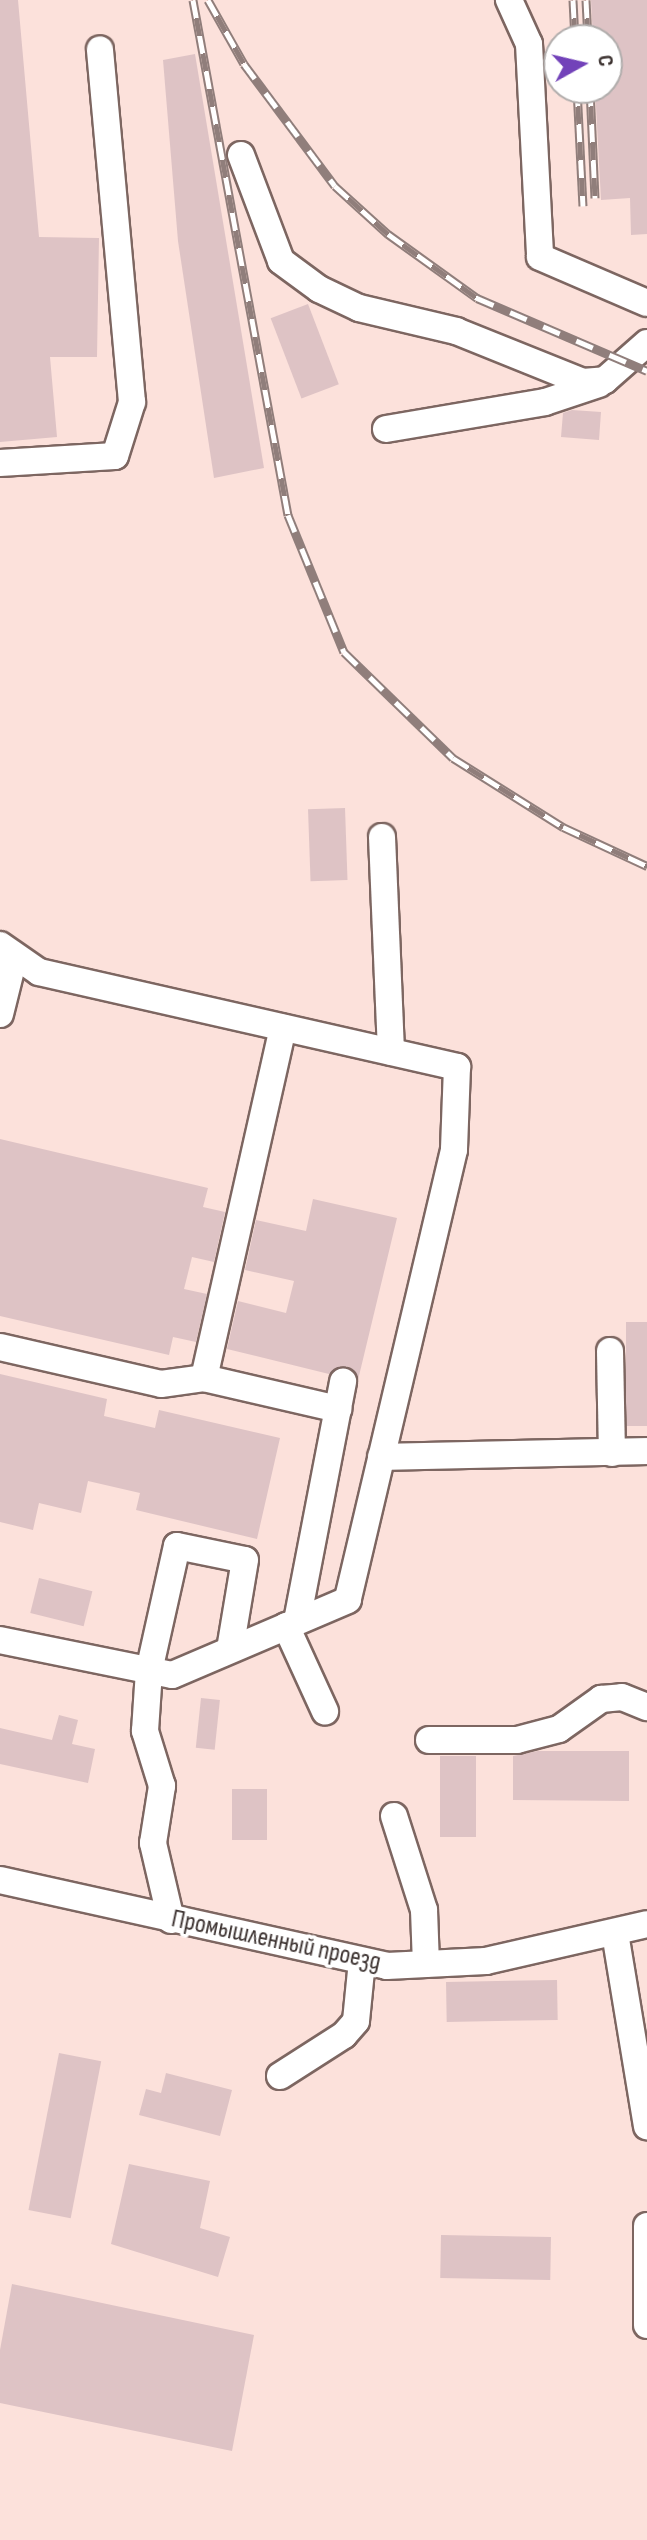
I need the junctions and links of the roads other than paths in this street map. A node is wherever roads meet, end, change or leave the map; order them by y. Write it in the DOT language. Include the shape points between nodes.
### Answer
graph roads {
  1 [pos="509,0"];
  2 [pos="100,49"];
  3 [pos="241,155"];
  4 [pos="647,303"];
  5 [pos="647,343"];
  6 [pos="605,380"];
  7 [pos="386,429"];
  8 [pos="0,463"];
  9 [pos="382,837"];
  10 [pos="7,952"];
  11 [pos="0,1014"];
  12 [pos="283,1028"];
  13 [pos="391,1052"];
  14 [pos="10,1342"];
  15 [pos="610,1351"];
  16 [pos="204,1378"];
  17 [pos="343,1381"];
  18 [pos="338,1409"];
  19 [pos="647,1451"];
  20 [pos="612,1453"];
  21 [pos="381,1457"];
  22 [pos="291,1624"];
  23 [pos="0,1640"];
  24 [pos="230,1650"];
  25 [pos="149,1671"];
  26 [pos="647,1707"];
  27 [pos="325,1711"];
  28 [pos="429,1740"];
  29 [pos="394,1816"];
  30 [pos="0,1880"];
  31 [pos="171,1920"];
  32 [pos="647,1924"];
  33 [pos="615,1933"];
  34 [pos="362,1961"];
  35 [pos="426,1964"];
  36 [pos="280,2076"];
  37 [pos="647,2126"];
  38 [pos="647,2226"];
  39 [pos="647,2325"];
  1 -- 4 [label="street" via="529,44 540,257"];
  2 -- 8 [label="street" via="132,402 115,456"];
  3 -- 6 [label="street" via="281,261 319,289 359,308 487,341 552,373 583,382"];
  5 -- 6 [label="street"];
  6 -- 7 [label="street" via="583,393"];
  9 -- 13 [label="street"];
  10 -- 11 [label="street"];
  10 -- 12 [label="street" via="39,972"];
  12 -- 13 [label="street"];
  12 -- 16 [label="street"];
  13 -- 21 [label="street" via="457,1067 454,1150"];
  14 -- 16 [label="street" via="161,1384"];
  15 -- 20 [label="street"];
  16 -- 18 [label="street"];
  17 -- 18 [label="street"];
  18 -- 22 [label="street"];
  19 -- 20 [label="street"];
  20 -- 21 [label="street"];
  21 -- 22 [label="street" via="348,1600"];
  22 -- 24 [label="street"];
  22 -- 27 [label="street"];
  23 -- 25 [label="street"];
  24 -- 25 [label="street" via="172,1675"];
  24 -- 25 [label="street" via="245,1560 177,1546"];
  25 -- 31 [label="street" via="145,1731 162,1786 153,1843"];
  26 -- 28 [label="street" via="622,1697 601,1699 559,1729 517,1740"];
  29 -- 35 [label="street" via="424,1910"];
  30 -- 31 [label="street, Промышленный проезд"];
  31 -- 34 [label="street, Промышленный проезд"];
  32 -- 33 [label="street, Промышленный проезд"];
  33 -- 35 [label="street, Промышленный проезд" via="486,1961"];
  33 -- 37 [label="street"];
  34 -- 35 [label="street, Промышленный проезд"];
  34 -- 36 [label="street" via="356,2021 344,2035"];
  38 -- 39 [label="street"];
}
